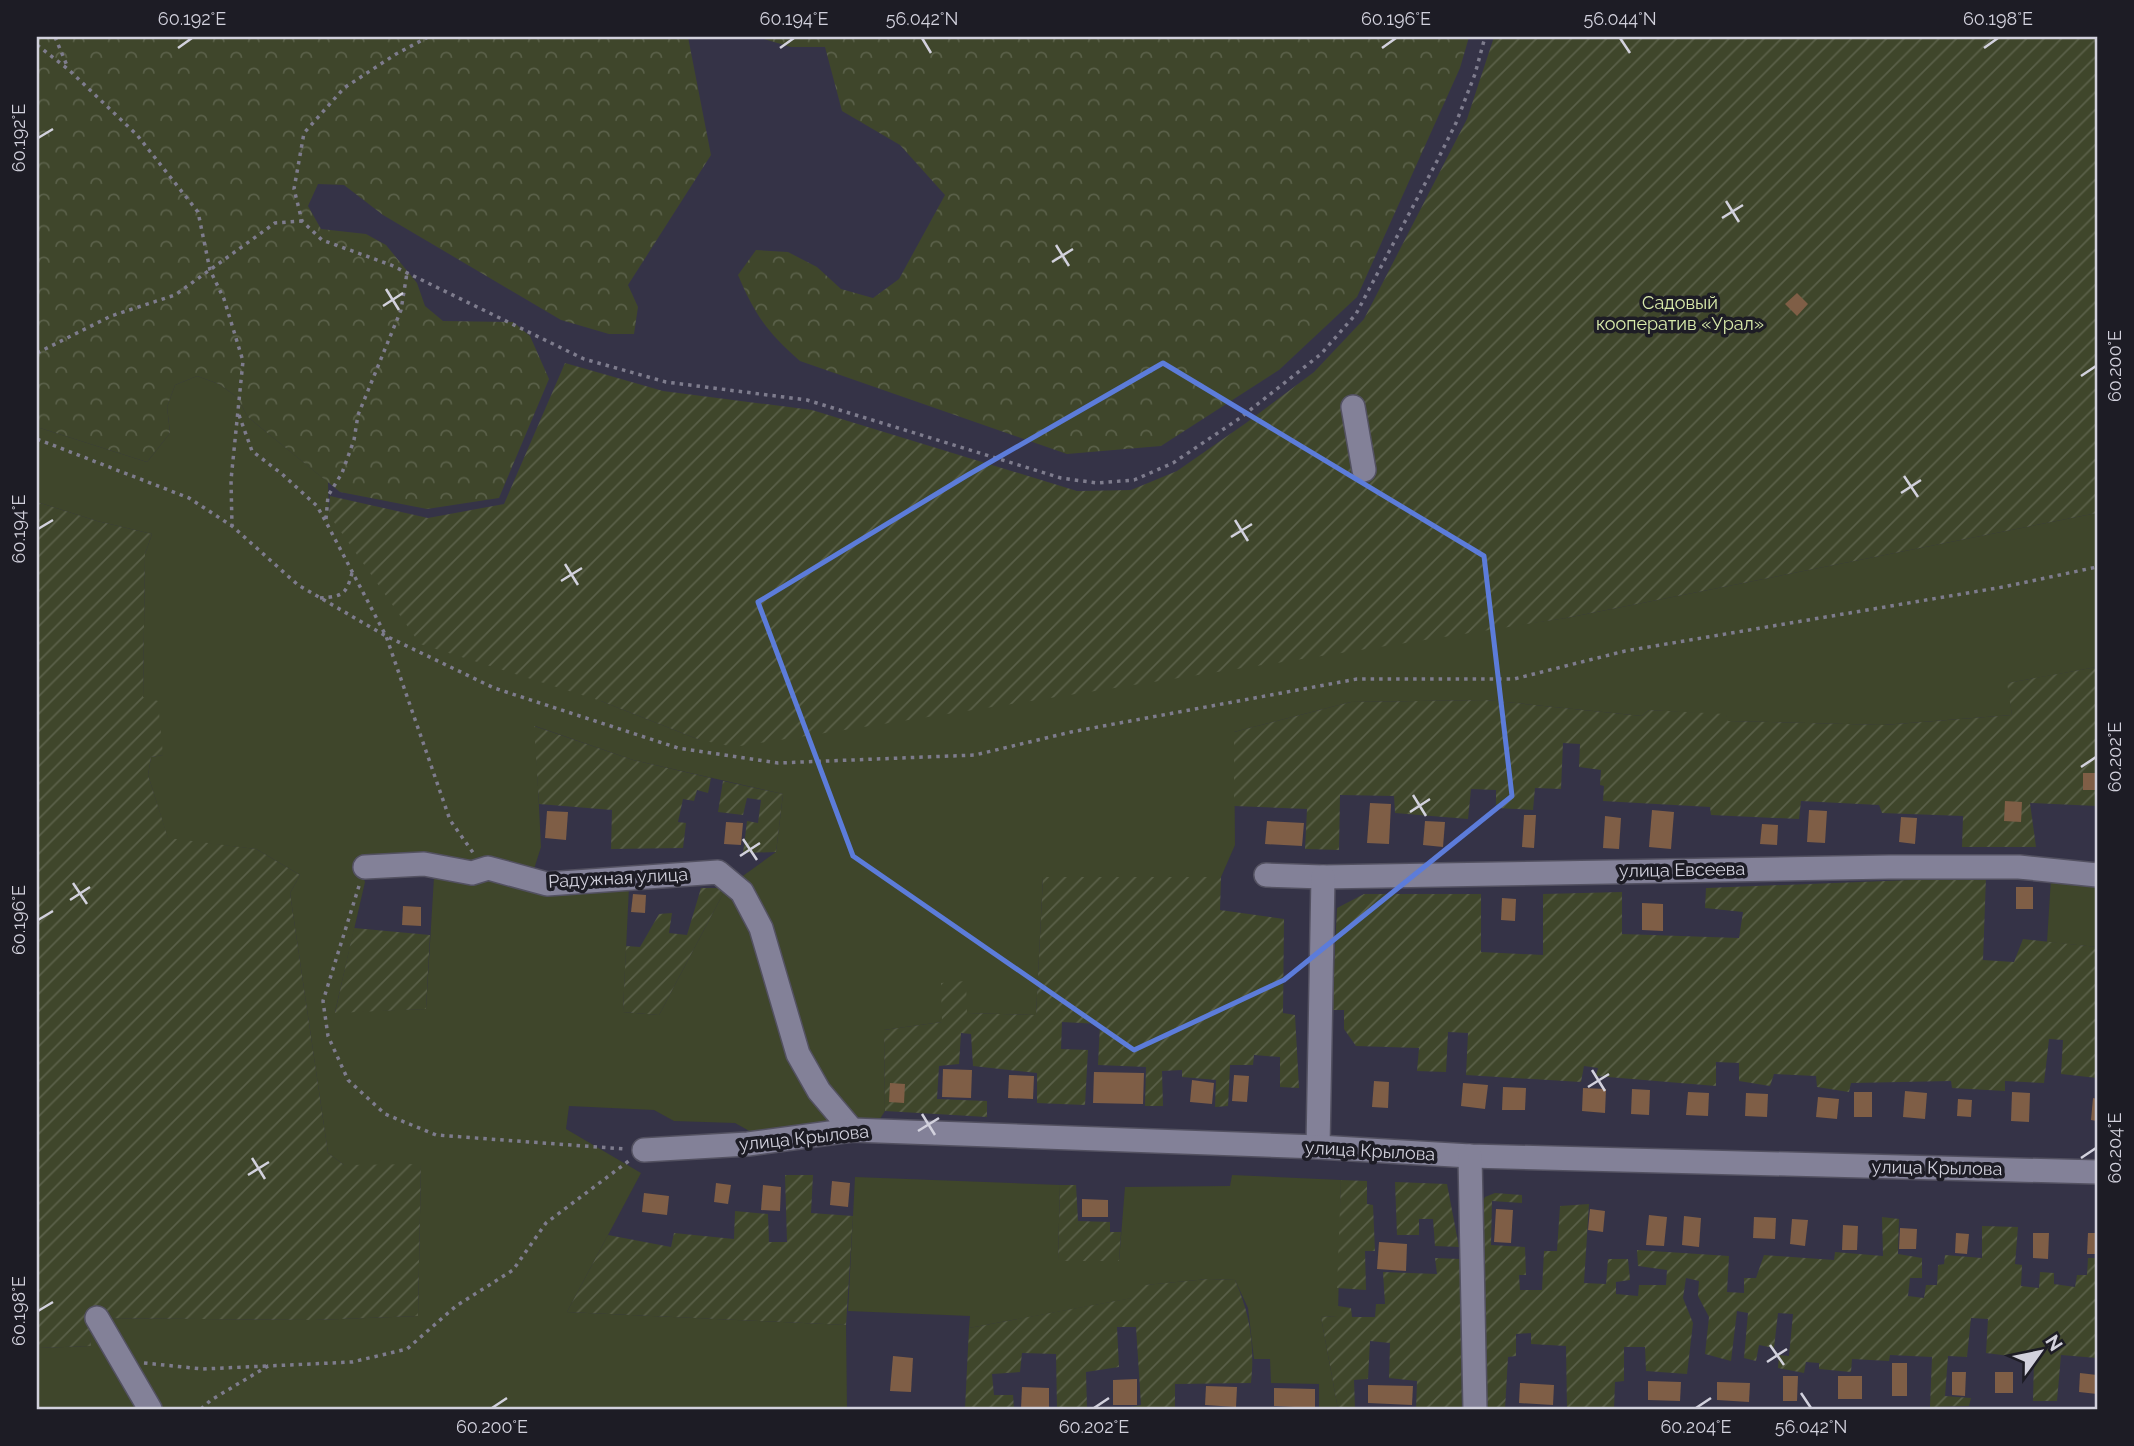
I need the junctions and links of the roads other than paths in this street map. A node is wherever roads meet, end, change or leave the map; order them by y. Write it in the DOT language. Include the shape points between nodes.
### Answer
graph roads {
  1 [pos="1353,407"];
  2 [pos="1364,470"];
  3 [pos="365,867"];
  4 [pos="1266,874"];
  5 [pos="2097,875"];
  6 [pos="1322,877"];
  7 [pos="852,1130"];
  8 [pos="1318,1147"];
  9 [pos="644,1150"];
  10 [pos="1469,1156"];
  11 [pos="2097,1172"];
  12 [pos="97,1318"];
  13 [pos="150,1409"];
  14 [pos="1475,1409"];
  1 -- 2 [label="street"];
  3 -- 7 [label="street, Радужная улица" via="424,864 472,873 488,868 547,884 718,872 742,891 761,928 798,1054 819,1091"];
  4 -- 6 [label="street, улица Евсеева"];
  5 -- 6 [label="street, улица Евсеева" via="2019,867 1890,867"];
  6 -- 8 [label="street"];
  7 -- 8 [label="street, улица Крылова"];
  7 -- 9 [label="street, улица Крылова" via="748,1144"];
  8 -- 10 [label="street, улица Крылова"];
  10 -- 11 [label="street, улица Крылова"];
  10 -- 14 [label="street"];
  12 -- 13 [label="street"];
}
